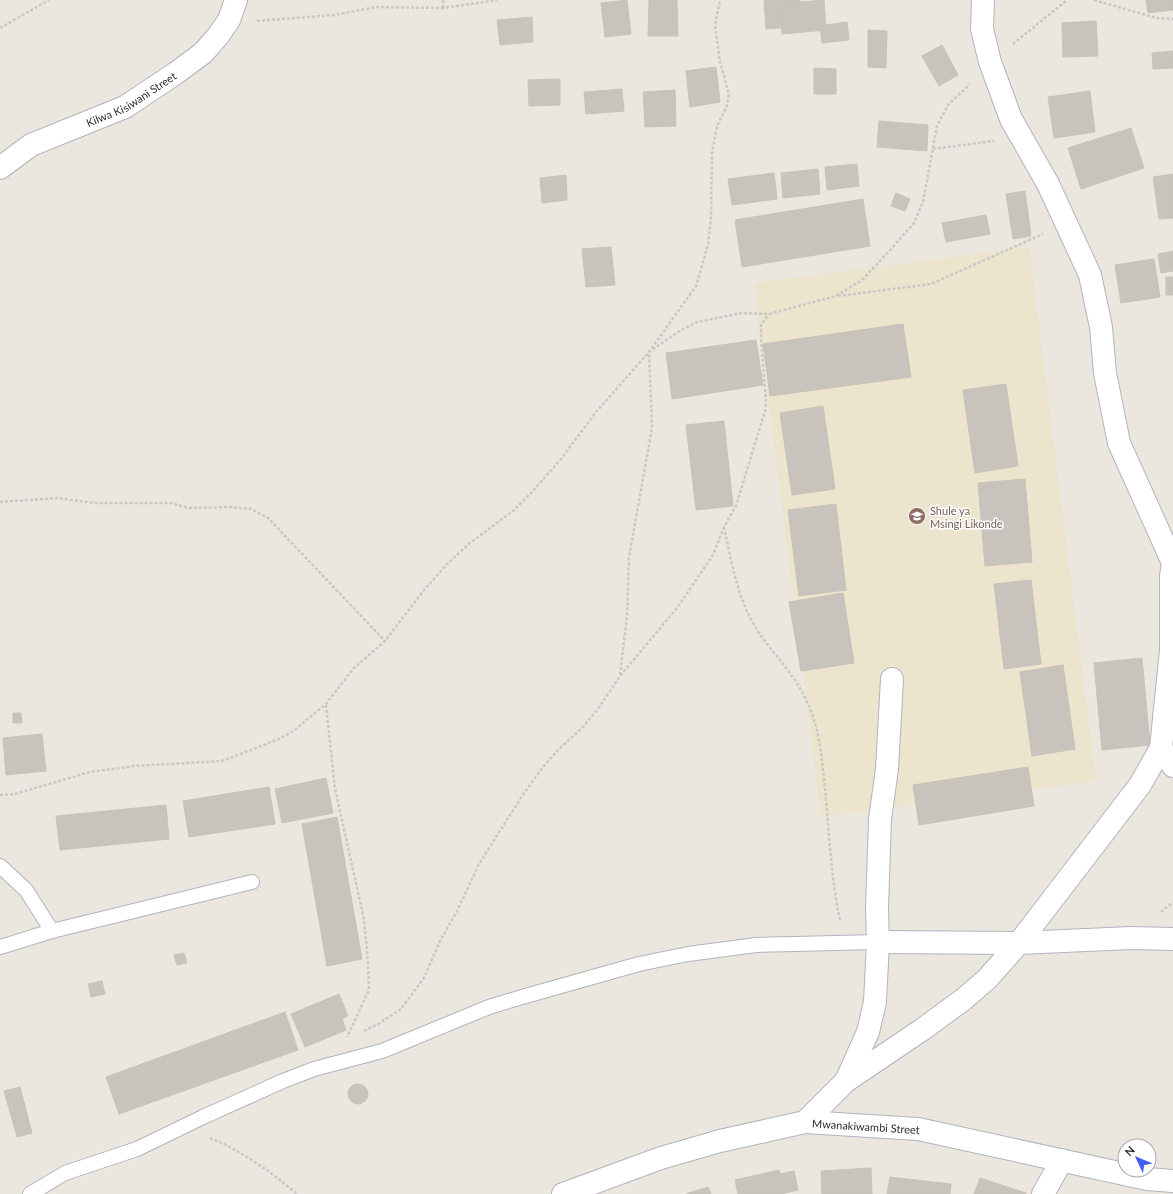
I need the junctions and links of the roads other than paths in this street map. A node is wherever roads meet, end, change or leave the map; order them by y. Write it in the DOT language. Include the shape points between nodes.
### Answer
graph roads {
  1 [pos="236,0"];
  2 [pos="983,0"];
  3 [pos="0,168"];
  4 [pos="1173,563"];
  5 [pos="892,679"];
  6 [pos="1162,748"];
  7 [pos="1173,766"];
  8 [pos="0,866"];
  9 [pos="252,882"];
  10 [pos="52,931"];
  11 [pos="1173,939"];
  12 [pos="878,942"];
  13 [pos="1019,944"];
  14 [pos="0,947"];
  15 [pos="846,1082"];
  16 [pos="805,1122"];
  17 [pos="1062,1160"];
  18 [pos="1173,1181"];
  19 [pos="30,1194"];
  20 [pos="564,1194"];
  21 [pos="1043,1194"];
  1 -- 3 [label="street, Kilwa Kisiwani Street" via="230,20 218,36 203,53 176,73 125,106 31,145"];
  2 -- 4 [label="street" via="982,29 990,62 1011,118 1048,184 1090,275 1101,327 1105,374 1119,443"];
  4 -- 6 [label="street" via="1171,650"];
  5 -- 12 [label="street" via="887,769 880,819"];
  6 -- 7 [label="street"];
  6 -- 13 [label="street" via="1140,785"];
  8 -- 10 [label="lane" via="26,890"];
  9 -- 10 [label="lane"];
  10 -- 14 [label="lane"];
  11 -- 13 [label="street" via="1131,938"];
  12 -- 13 [label="street"];
  12 -- 15 [label="street" via="873,1014"];
  12 -- 19 [label="lane" via="756,945 688,954 639,964 489,1007 382,1051 314,1069 235,1102 138,1149 65,1173"];
  13 -- 15 [label="street" via="986,980 964,999"];
  15 -- 16 [label="street"];
  16 -- 17 [label="street, Mwanakiwambi Street" via="918,1129"];
  16 -- 20 [label="street, Mwanakiwambi Street" via="720,1141 661,1158"];
  17 -- 18 [label="street, Mwanakiwambi Street" via="1147,1179"];
  17 -- 21 [label="street"];
}
